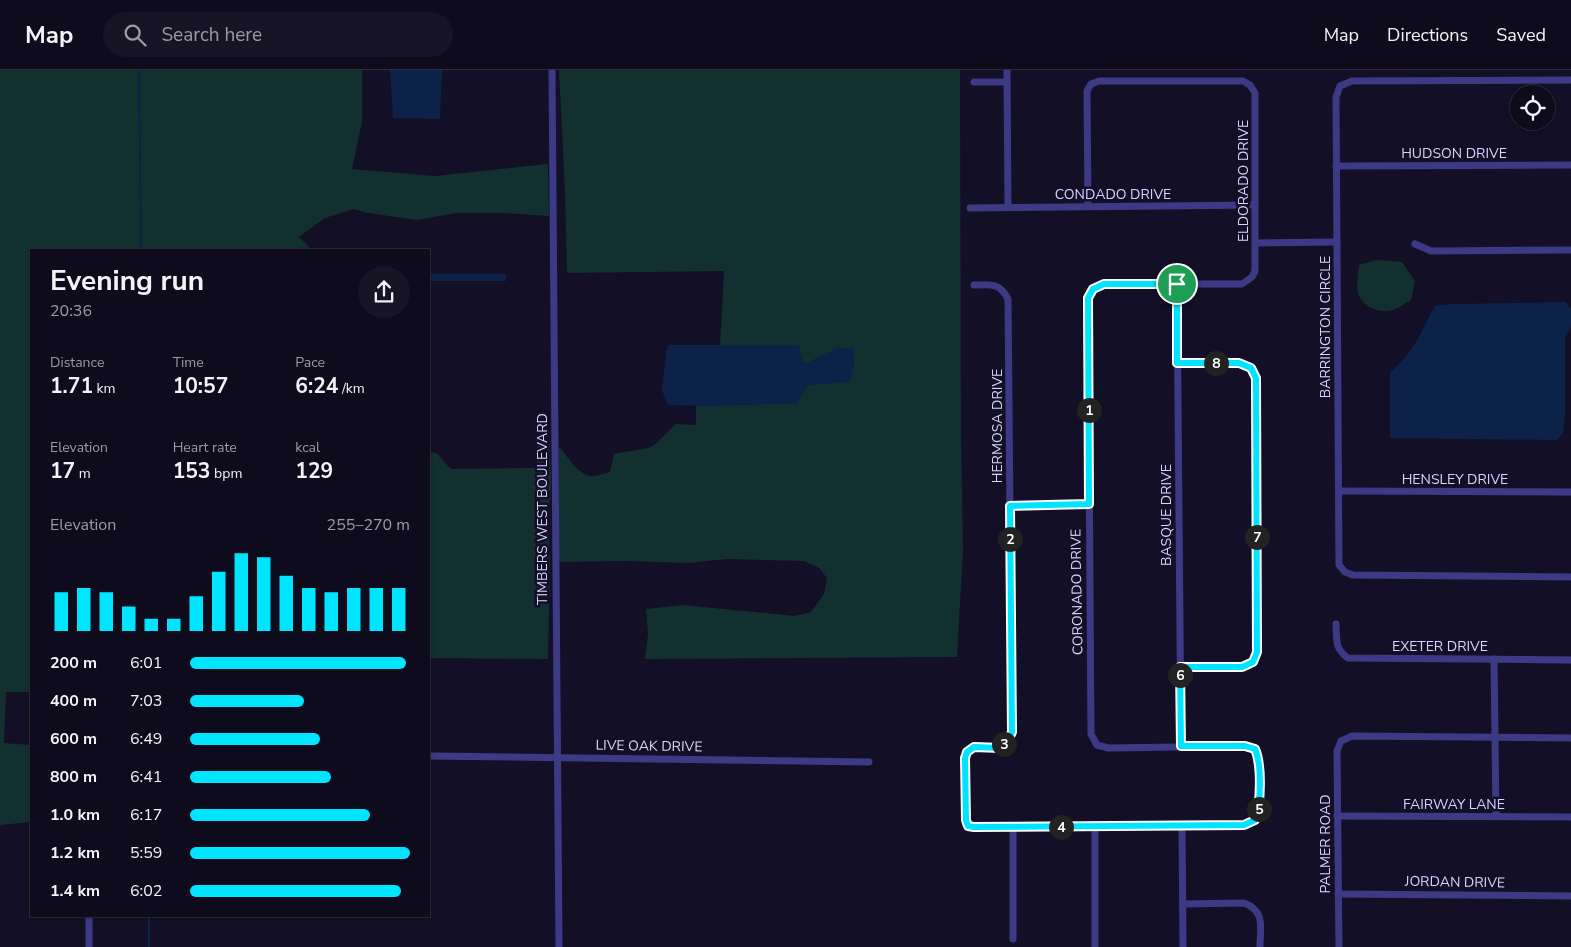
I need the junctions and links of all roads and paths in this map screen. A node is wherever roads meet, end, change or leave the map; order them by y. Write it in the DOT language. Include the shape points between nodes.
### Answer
graph roads {
  1 [pos="1007,70"];
  2 [pos="552,71"];
  3 [pos="1571,80"];
  4 [pos="974,82"];
  5 [pos="1007,82"];
  6 [pos="1571,165"];
  7 [pos="1336,166"];
  8 [pos="1255,205"];
  9 [pos="1088,206"];
  10 [pos="1008,207"];
  11 [pos="970,208"];
  12 [pos="1338,242"];
  13 [pos="1256,243"];
  14 [pos="1414,244"];
  15 [pos="1571,250"];
  16 [pos="1177,284"];
  17 [pos="974,285"];
  18 [pos="1177,363"];
  19 [pos="1339,490"];
  20 [pos="1571,492"];
  21 [pos="1089,504"];
  22 [pos="1010,506"];
  23 [pos="1571,577"];
  24 [pos="1336,624"];
  25 [pos="1494,659"];
  26 [pos="1571,660"];
  27 [pos="1180,667"];
  28 [pos="1495,737"];
  29 [pos="1571,738"];
  30 [pos="1181,746"];
  31 [pos="430,756"];
  32 [pos="557,758"];
  33 [pos="869,762"];
  34 [pos="1337,816"];
  35 [pos="1496,816"];
  36 [pos="1571,817"];
  37 [pos="1182,826"];
  38 [pos="1013,827"];
  39 [pos="1095,827"];
  40 [pos="1338,894"];
  41 [pos="1571,896"];
  42 [pos="1183,904"];
  43 [pos="89,917"];
  44 [pos="1013,939"];
  45 [pos="89,947"];
  46 [pos="559,947"];
  47 [pos="1095,947"];
  48 [pos="1183,947"];
  49 [pos="1260,947"];
  50 [pos="1339,947"];
  1 -- 5 [label="street"];
  2 -- 32 [label="street, TIMBERS WEST BOULEVARD"];
  3 -- 7 [label="street, BARRINGTON CIRCLE" via="1352,81 1340,86 1336,97"];
  4 -- 5 [label="street"];
  5 -- 10 [label="street"];
  6 -- 7 [label="street, HUDSON DRIVE"];
  7 -- 12 [label="street, BARRINGTON CIRCLE"];
  8 -- 9 [label="street, CONDADO DRIVE"];
  8 -- 9 [label="street, ELDORADO DRIVE" via="1255,94 1250,84 1243,81 1099,81 1091,84 1087,91"];
  8 -- 13 [label="street, ELDORADO DRIVE"];
  9 -- 10 [label="street, CONDADO DRIVE"];
  10 -- 11 [label="street, CONDADO DRIVE"];
  12 -- 13 [label="street"];
  12 -- 19 [label="street, BARRINGTON CIRCLE"];
  13 -- 16 [label="street, ELDORADO DRIVE" via="1255,271 1242,284"];
  14 -- 15 [label="street" via="1431,251"];
  16 -- 18 [label="street, BASQUE DRIVE"];
  16 -- 21 [label="street, CORONADO DRIVE" via="1104,284 1093,289 1088,298"];
  17 -- 22 [label="street, HERMOSA DRIVE" via="996,285 1008,299"];
  18 -- 27 [label="street, BASQUE DRIVE"];
  18 -- 27 [label="street" via="1239,363 1251,368 1256,378 1257,652 1253,662 1242,667"];
  19 -- 20 [label="street, HENSLEY DRIVE"];
  19 -- 23 [label="street, BARRINGTON CIRCLE" via="1339,565 1353,576"];
  21 -- 22 [label="street"];
  21 -- 30 [label="street, CORONADO DRIVE" via="1091,734 1098,745 1108,748"];
  22 -- 38 [label="street, HERMOSA DRIVE" via="1012,732 1001,748 974,747 965,758 968,826"];
  24 -- 25 [label="street, EXETER DRIVE" via="1337,646 1348,658"];
  25 -- 26 [label="street, EXETER DRIVE"];
  25 -- 28 [label="street"];
  27 -- 30 [label="street, BASQUE DRIVE"];
  28 -- 29 [label="street"];
  28 -- 34 [label="street, PALMER ROAD" via="1352,736 1341,741 1337,751"];
  28 -- 35 [label="street"];
  30 -- 37 [label="street" via="1245,746 1255,749 1259,758 1259,810 1255,820 1244,825"];
  31 -- 32 [label="street, LIVE OAK DRIVE"];
  32 -- 33 [label="street, LIVE OAK DRIVE"];
  32 -- 46 [label="street, TIMBERS WEST BOULEVARD"];
  34 -- 35 [label="street, FAIRWAY LANE"];
  34 -- 40 [label="street, PALMER ROAD"];
  35 -- 36 [label="street, FAIRWAY LANE"];
  37 -- 39 [label="street"];
  37 -- 42 [label="street"];
  38 -- 39 [label="street"];
  38 -- 44 [label="street"];
  39 -- 47 [label="street"];
  40 -- 41 [label="street, JORDAN DRIVE"];
  40 -- 50 [label="street, PALMER ROAD"];
  42 -- 48 [label="street"];
  42 -- 49 [label="street" via="1244,904 1254,907 1260,915"];
  43 -- 45 [label="street"];
}
